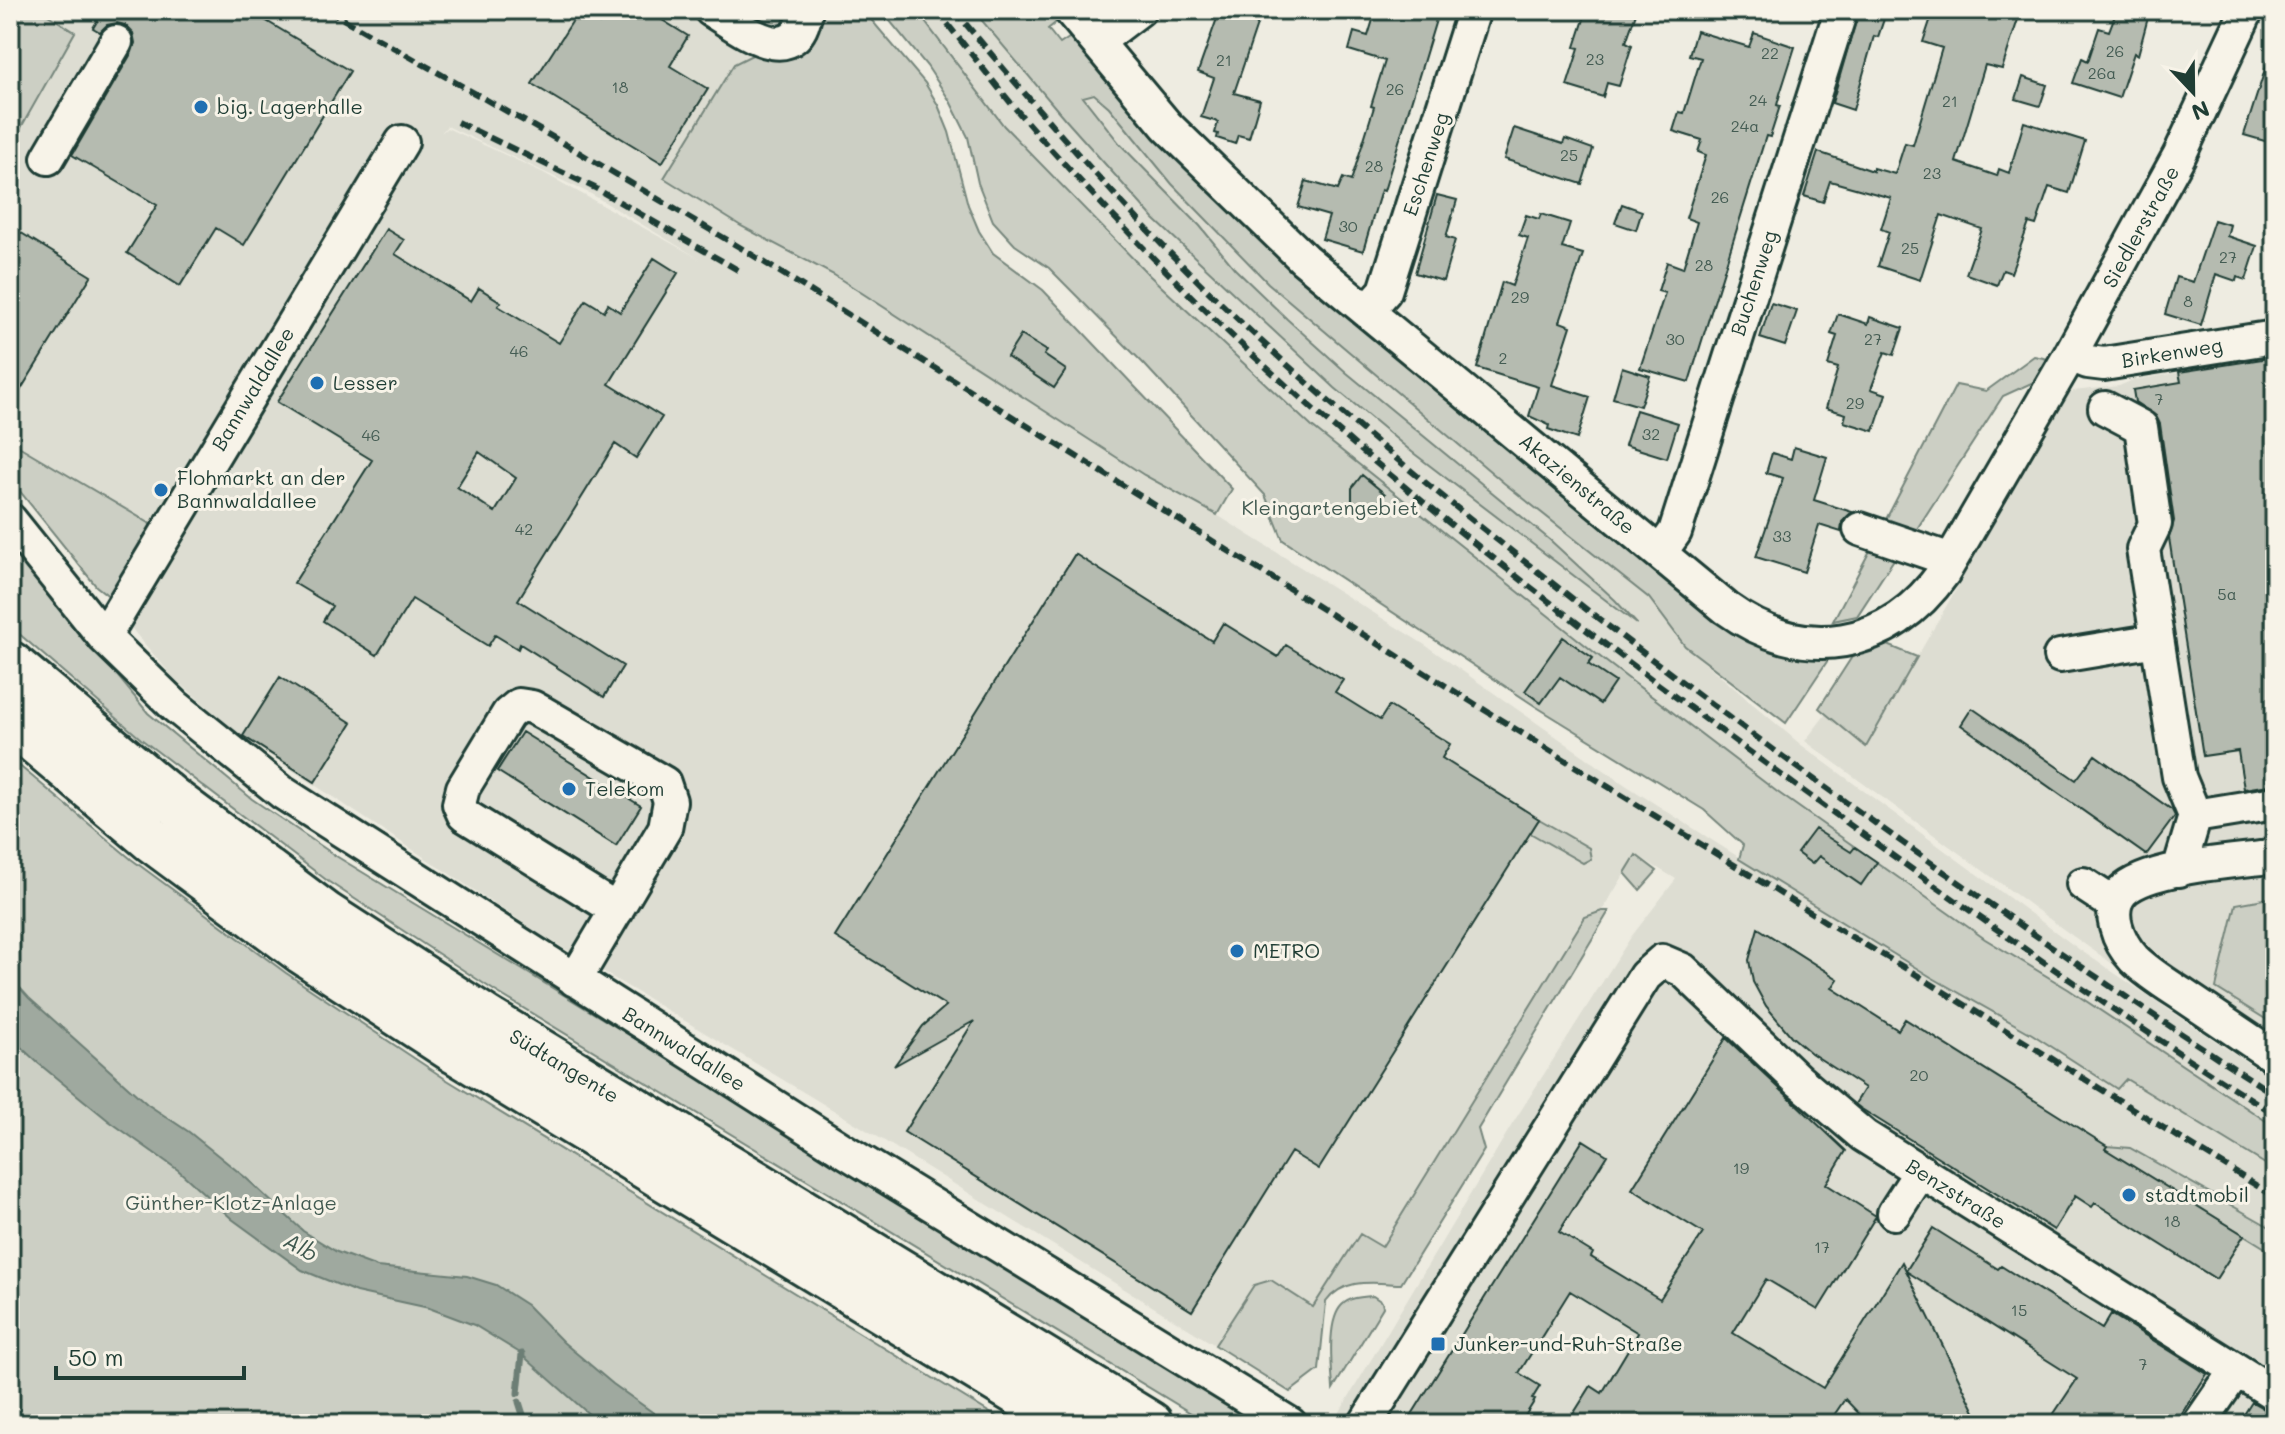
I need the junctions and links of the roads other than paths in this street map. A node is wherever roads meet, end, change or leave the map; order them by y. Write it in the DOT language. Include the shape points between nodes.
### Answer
graph roads {
  1 [pos="711,10"];
  2 [pos="806,10"];
  3 [pos="1070,10"];
  4 [pos="1139,10"];
  5 [pos="1474,10"];
  6 [pos="1841,10"];
  7 [pos="2247,10"];
  8 [pos="1097,42"];
  9 [pos="114,52"];
  10 [pos="402,142"];
  11 [pos="48,158"];
  12 [pos="1367,311"];
  13 [pos="2275,337"];
  14 [pos="2070,355"];
  15 [pos="2105,408"];
  16 [pos="10,520"];
  17 [pos="1860,529"];
  18 [pos="1660,553"];
  19 [pos="1951,560"];
  20 [pos="104,637"];
  21 [pos="2157,640"];
  22 [pos="2060,656"];
  23 [pos="10,664"];
  24 [pos="10,720"];
  25 [pos="2275,803"];
  26 [pos="2195,816"];
  27 [pos="2275,852"];
  28 [pos="2179,870"];
  29 [pos="2083,884"];
  30 [pos="2115,905"];
  31 [pos="617,910"];
  32 [pos="575,980"];
  33 [pos="2275,1057"];
  34 [pos="1921,1171"];
  35 [pos="1894,1213"];
  36 [pos="2236,1370"];
  37 [pos="2275,1394"];
  38 [pos="1069,1424"];
  39 [pos="1150,1424"];
  40 [pos="1290,1424"];
  41 [pos="1365,1424"];
  42 [pos="2199,1424"];
  1 -- 2 [label="street" via="776,44 790,41 801,30"];
  3 -- 8 [label="street, Akazienstraße"];
  4 -- 8 [label="street"];
  5 -- 12 [label="street, Eschenweg" via="1385,291"];
  6 -- 18 [label="street, Buchenweg" via="1675,532"];
  7 -- 14 [label="street, Siedlerstraße" via="2179,156"];
  8 -- 12 [label="street, Akazienstraße" via="1217,177"];
  9 -- 11 [label="street"];
  10 -- 20 [label="street, Bannwaldallee"];
  12 -- 18 [label="street, Akazienstraße"];
  13 -- 14 [label="street, Birkenweg" via="2104,364"];
  14 -- 19 [label="street, Akazienstraße"];
  15 -- 21 [label="street" via="2141,427 2155,524 2143,549"];
  16 -- 20 [label="street, Bannwaldallee"];
  17 -- 19 [label="street"];
  18 -- 19 [label="street, Akazienstraße" via="1743,621 1775,636 1818,641 1864,635 1902,617 1931,590"];
  20 -- 32 [label="street, Bannwaldallee" via="175,706 283,793"];
  21 -- 22 [label="street"];
  21 -- 26 [label="street" via="2179,777"];
  23 -- 39 [label="highway, Südtangente" via="171,799 326,915 485,1018"];
  24 -- 38 [label="highway" via="151,839 302,951 457,1052"];
  25 -- 26 [label="street"];
  26 -- 28 [label="street"];
  27 -- 28 [label="street" via="2271,857"];
  28 -- 30 [label="street" via="2123,891"];
  29 -- 30 [label="street"];
  30 -- 33 [label="street" via="2121,941 2144,969"];
  31 -- 31 [label="street" via="464,815 459,804 463,788 508,714 519,705 532,707 664,783 670,801 665,828"];
  31 -- 32 [label="street"];
  32 -- 40 [label="street, Bannwaldallee"];
  34 -- 35 [label="street"];
  34 -- 36 [label="street, Benzstraße"];
  34 -- 41 [label="street, Benzstraße" via="1831,1110 1683,970 1662,961 1645,976"];
  36 -- 37 [label="street, Benzstraße"];
  36 -- 42 [label="street"];
}
